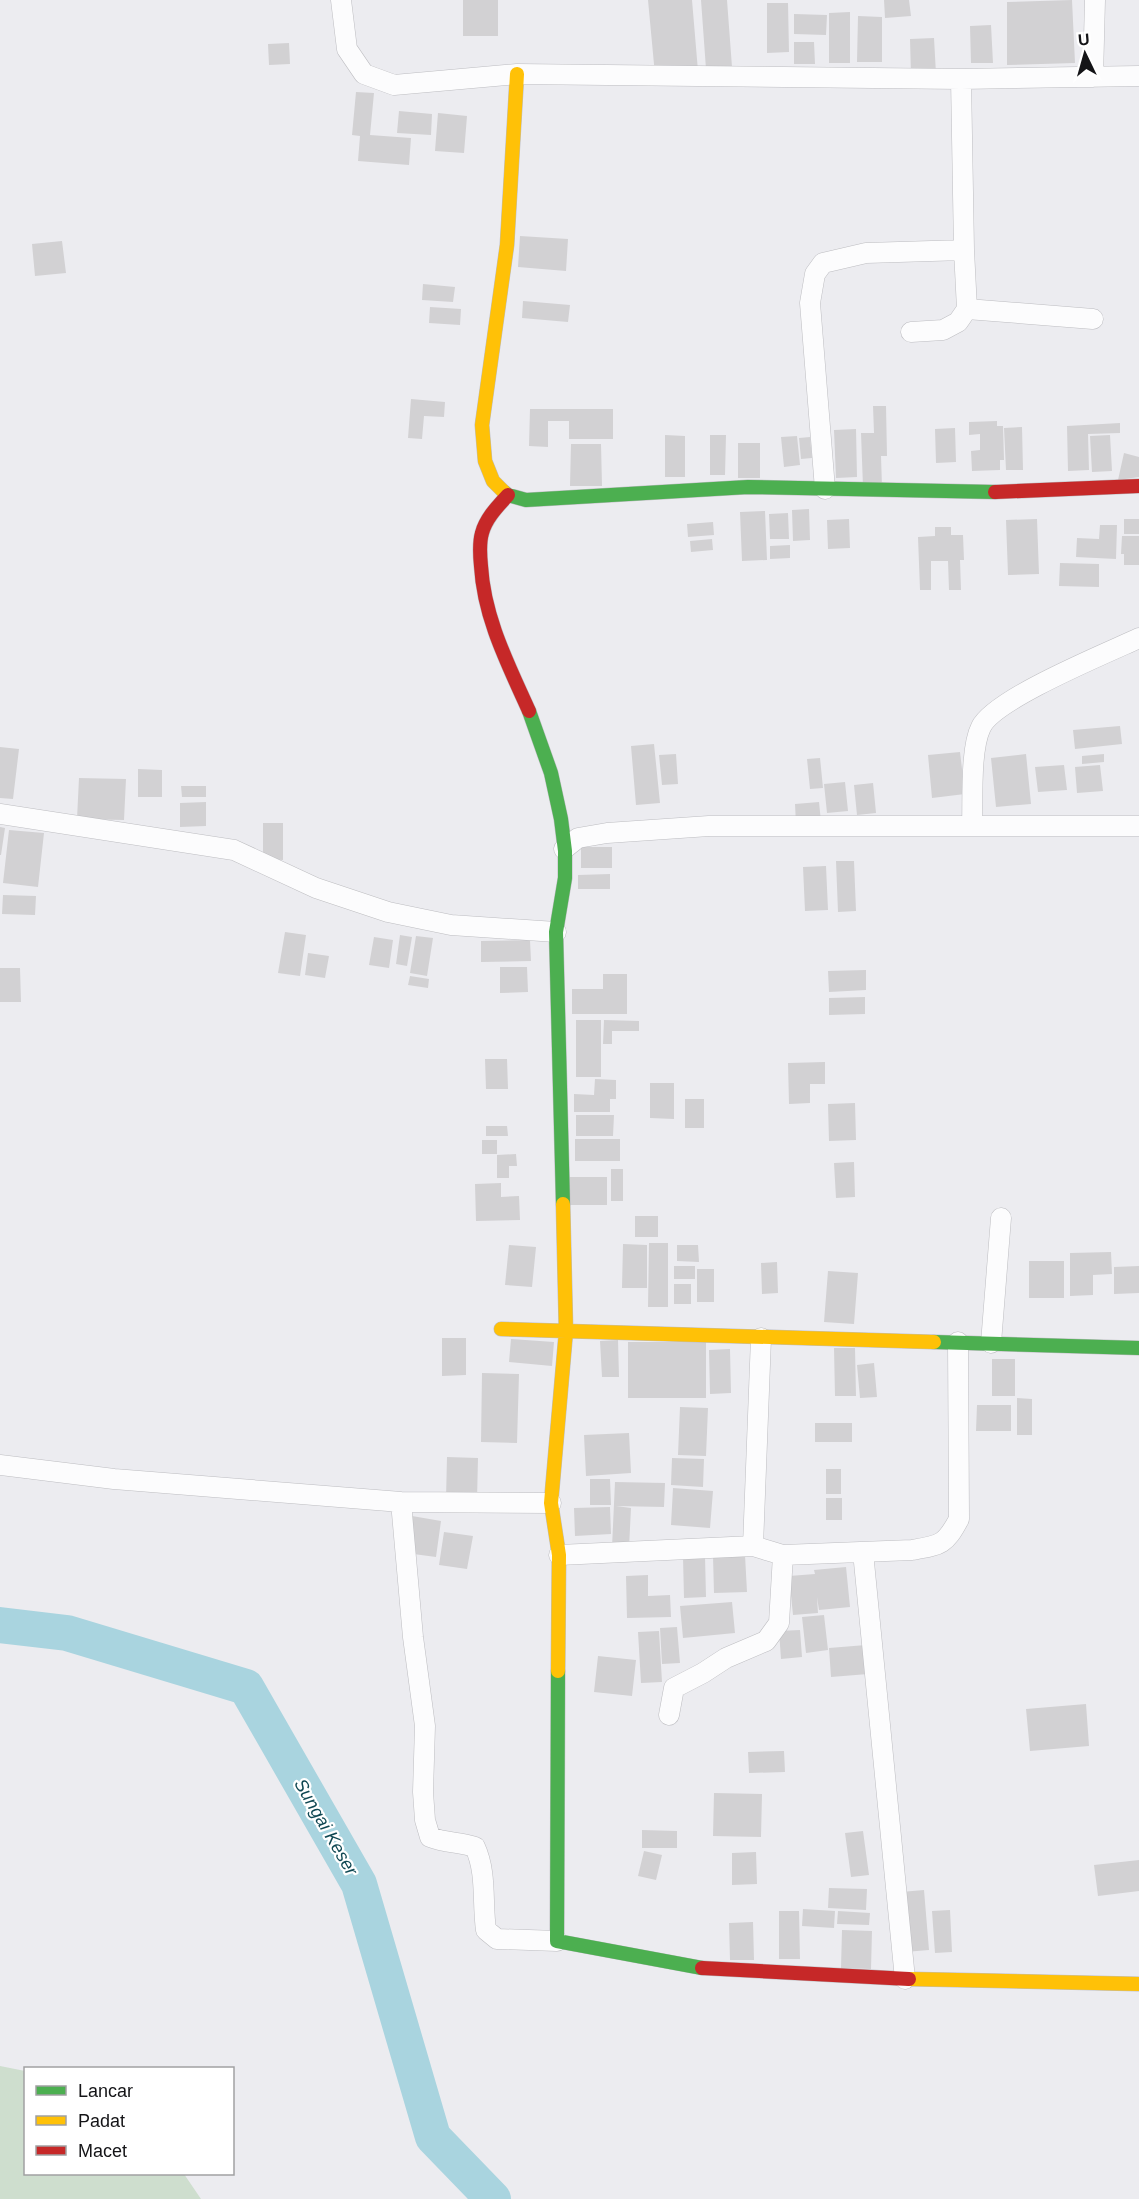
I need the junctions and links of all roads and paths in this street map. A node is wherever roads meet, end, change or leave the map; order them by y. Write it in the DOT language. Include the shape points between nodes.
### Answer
graph roads {
  1 [pos="341,0"];
  2 [pos="1095,0"];
  3 [pos="517,75"];
  4 [pos="1139,76"];
  5 [pos="1093,77"];
  6 [pos="961,79"];
  7 [pos="964,250"];
  8 [pos="967,309"];
  9 [pos="1093,319"];
  10 [pos="911,332"];
  11 [pos="1139,486"];
  12 [pos="825,489"];
  13 [pos="508,495"];
  14 [pos="1139,638"];
  15 [pos="0,814"];
  16 [pos="972,826"];
  17 [pos="1139,826"];
  18 [pos="564,849"];
  19 [pos="556,932"];
  20 [pos="1001,1218"];
  21 [pos="501,1329"];
  22 [pos="566,1331"];
  23 [pos="760,1338"];
  24 [pos="958,1342"];
  25 [pos="991,1343"];
  26 [pos="1139,1348"];
  27 [pos="0,1465"];
  28 [pos="401,1502"];
  29 [pos="551,1503"];
  30 [pos="753,1546"];
  31 [pos="863,1552"];
  32 [pos="559,1555"];
  33 [pos="783,1555"];
  34 [pos="669,1715"];
  35 [pos="557,1941"];
  36 [pos="904,1979"];
  37 [pos="1139,1984"];
  1 -- 3 [label="street" via="347,50 363,74 394,85"];
  2 -- 5 [label="street"];
  3 -- 6 [label="street"];
  3 -- 13 [label="street" via="507,245 482,425 485,461 493,481"];
  4 -- 5 [label="street"];
  5 -- 6 [label="street"];
  6 -- 7 [label="street"];
  7 -- 8 [label="street"];
  7 -- 12 [label="street" via="866,253 823,263 815,274 810,303"];
  8 -- 9 [label="street"];
  8 -- 10 [label="street" via="958,322 943,330"];
  11 -- 12 [label="street" via="993,492"];
  12 -- 13 [label="street" via="748,487 525,500"];
  13 -- 18 [label="street" via="492,513 481,535 483,599 548,760"];
  14 -- 16 [label="street" via="989,714 976,741"];
  15 -- 19 [label="street" via="234,850 316,888 388,912 451,925"];
  16 -- 17 [label="street"];
  16 -- 18 [label="street" via="709,826 578,838"];
  18 -- 19 [label="street" via="565,875"];
  19 -- 22 [label="street"];
  20 -- 25 [label="street"];
  21 -- 22 [label="street"];
  22 -- 23 [label="street"];
  22 -- 29 [label="street"];
  23 -- 24 [label="street"];
  23 -- 30 [label="street"];
  24 -- 25 [label="street"];
  24 -- 31 [label="street" via="959,1519 948,1539 933,1546"];
  25 -- 26 [label="street"];
  27 -- 28 [label="street" via="114,1479"];
  28 -- 29 [label="street"];
  28 -- 35 [label="street" via="425,1726 423,1792 430,1837 475,1847 482,1861 486,1930 497,1939"];
  29 -- 32 [label="street"];
  30 -- 32 [label="street"];
  30 -- 33 [label="street"];
  31 -- 33 [label="street"];
  31 -- 36 [label="street"];
  32 -- 35 [label="street"];
  33 -- 34 [label="street" via="780,1623 766,1641 726,1658 674,1688"];
  35 -- 36 [label="street" via="699,1968"];
  36 -- 37 [label="street"];
}
